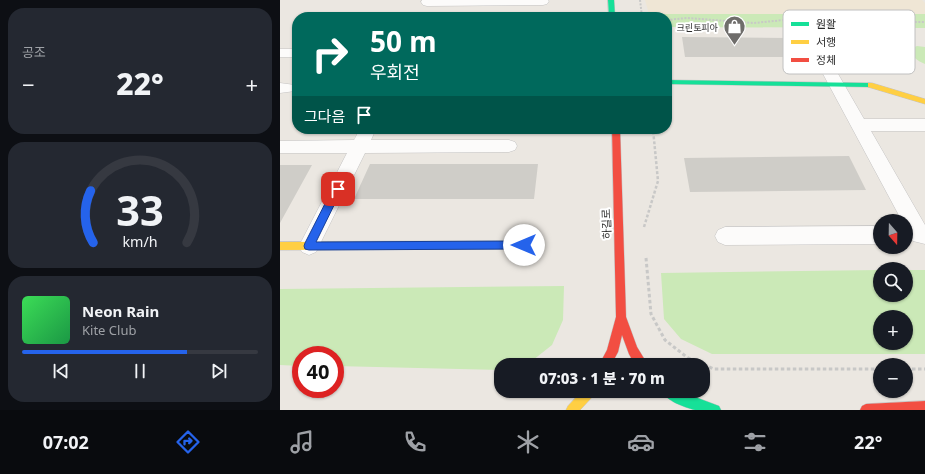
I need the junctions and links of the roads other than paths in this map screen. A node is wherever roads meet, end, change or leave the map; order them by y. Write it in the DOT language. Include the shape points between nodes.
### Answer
graph roads {
  1 [pos="611,0"];
  2 [pos="543,2"];
  3 [pos="426,5"];
  4 [pos="612,12"];
  5 [pos="830,74"];
  6 [pos="672,82"];
  7 [pos="836,84"];
  8 [pos="925,102"];
  9 [pos="925,124"];
  10 [pos="859,125"];
  11 [pos="365,134"];
  12 [pos="616,134"];
  13 [pos="359,146"];
  14 [pos="509,146"];
  15 [pos="280,147"];
  16 [pos="873,235"];
  17 [pos="917,235"];
  18 [pos="725,236"];
  19 [pos="524,245"];
  20 [pos="280,246"];
  21 [pos="309,246"];
  22 [pos="620,317"];
  23 [pos="609,358"];
  24 [pos="638,358"];
  25 [pos="583,398"];
  26 [pos="679,398"];
  27 [pos="925,407"];
  28 [pos="572,410"];
  29 [pos="715,410"];
  30 [pos="866,410"];
  1 -- 4 [label="main road"];
  2 -- 3 [label="street"];
  5 -- 7 [label="street"];
  6 -- 7 [label="main road"];
  7 -- 8 [label="main road" via="872,84"];
  7 -- 10 [label="street"];
  9 -- 10 [label="street"];
  10 -- 17 [label="street"];
  11 -- 13 [label="street"];
  12 -- 22 [label="main road, 하길로"];
  13 -- 14 [label="street"];
  13 -- 15 [label="street"];
  13 -- 21 [label="street"];
  16 -- 18 [label="street"];
  19 -- 21 [label="main road"];
  20 -- 21 [label="main road"];
  22 -- 23 [label="main road"];
  22 -- 24 [label="main road"];
  25 -- 28 [label="main road"];
  26 -- 29 [label="main road"];
  27 -- 30 [label="main road"];
}
